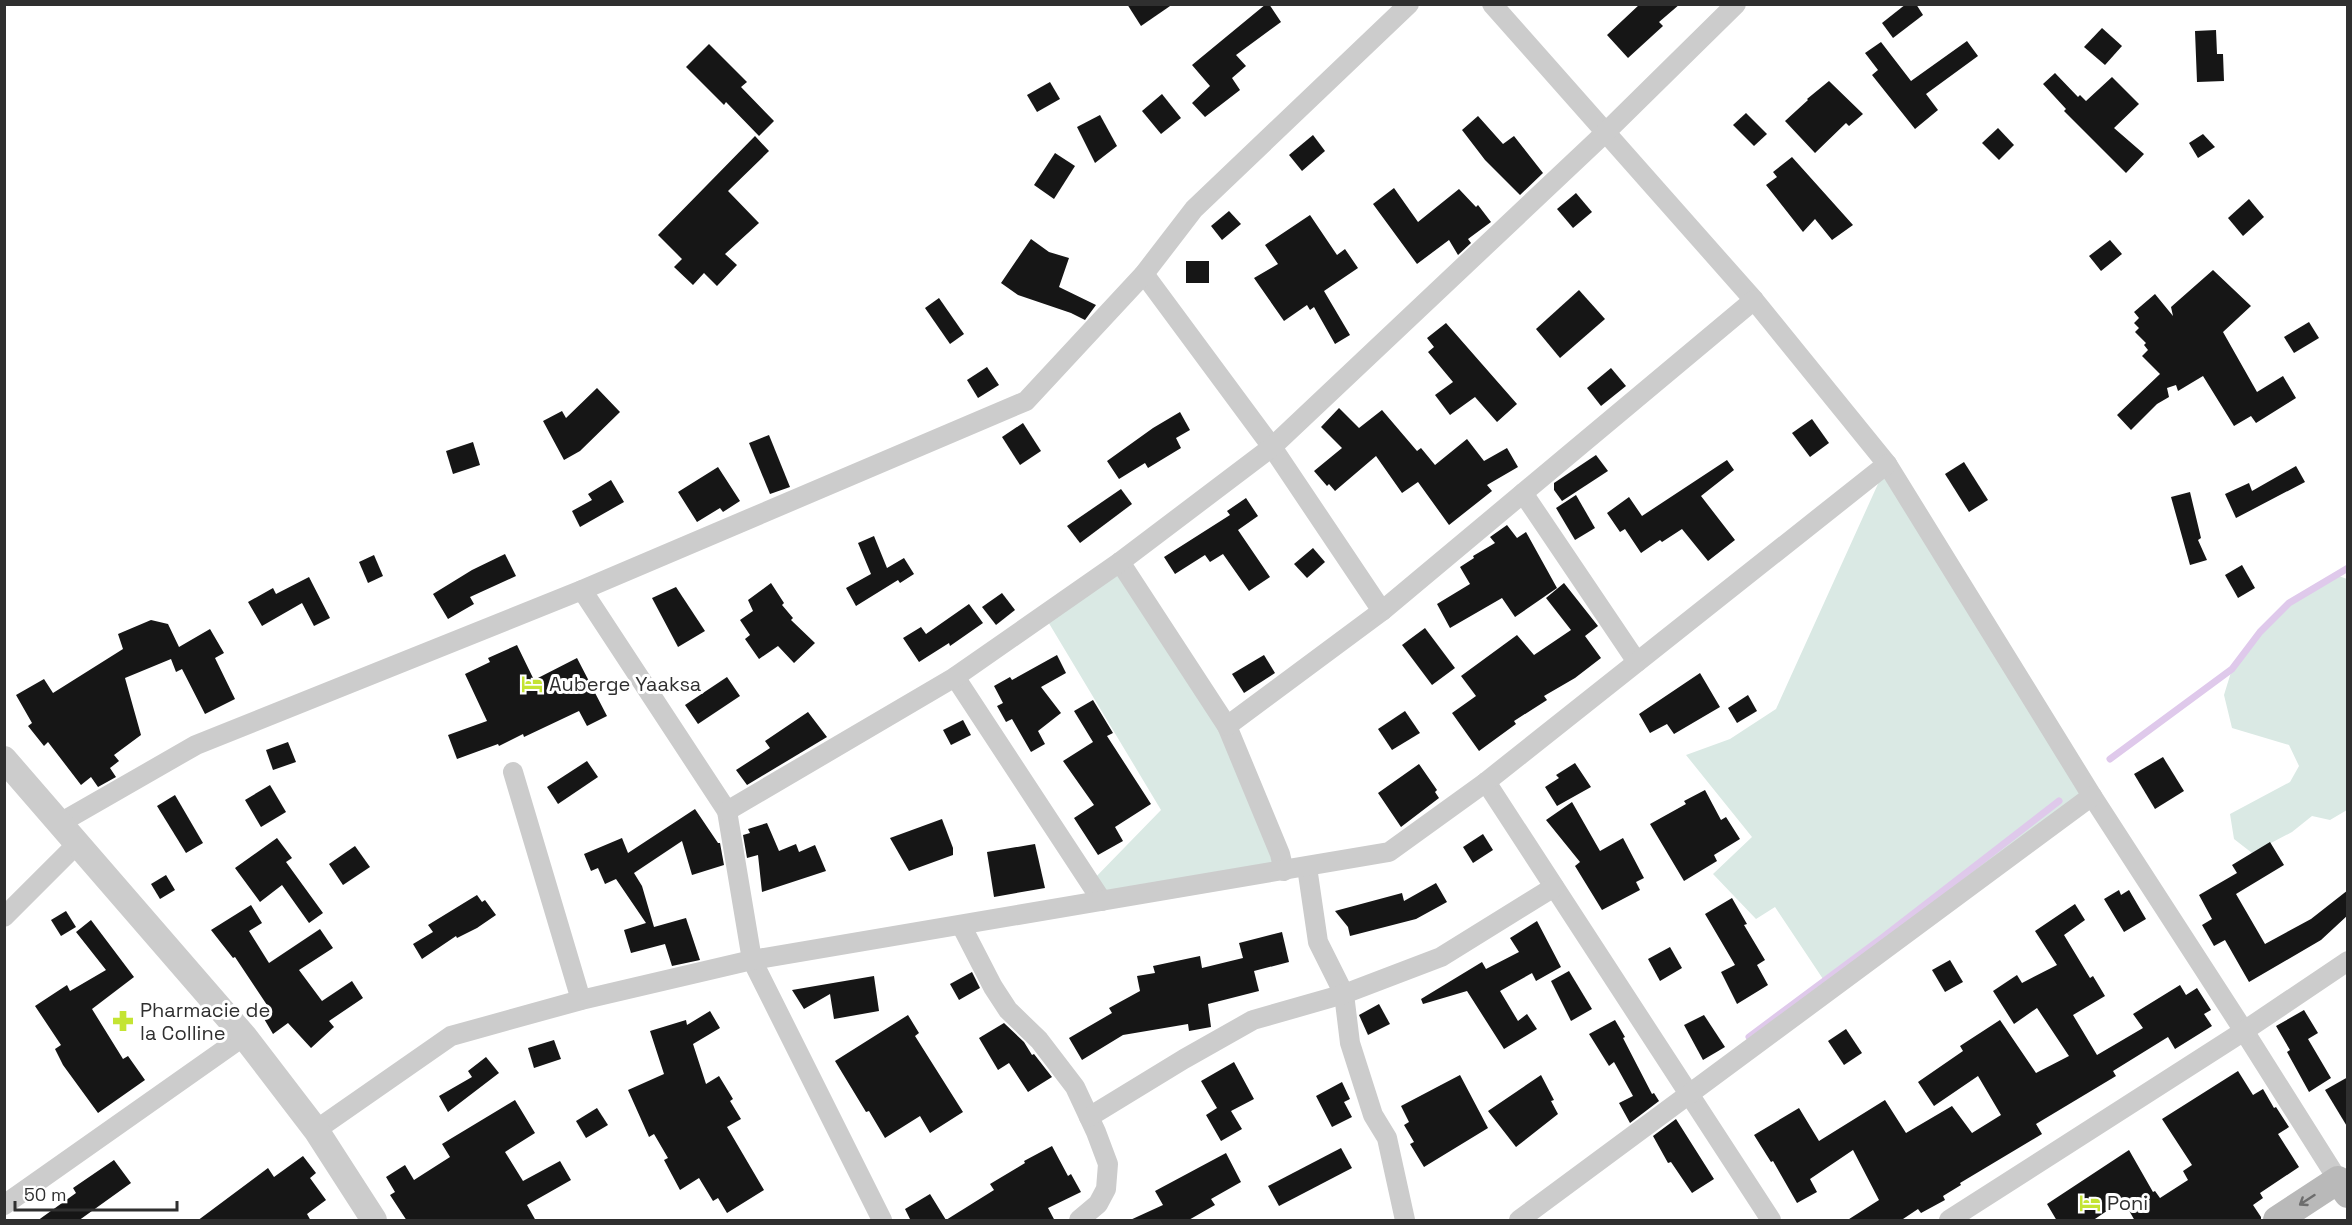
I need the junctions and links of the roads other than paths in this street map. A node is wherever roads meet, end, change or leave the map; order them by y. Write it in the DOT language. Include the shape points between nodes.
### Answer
graph roads {
  1 [pos="1409,4"];
  2 [pos="1492,4"];
  3 [pos="1736,4"];
  4 [pos="1606,132"];
  5 [pos="1144,274"];
  6 [pos="1754,300"];
  7 [pos="1272,447"];
  8 [pos="1887,464"];
  9 [pos="1523,493"];
  10 [pos="1120,562"];
  11 [pos="582,590"];
  12 [pos="1382,610"];
  13 [pos="1637,662"];
  14 [pos="955,677"];
  15 [pos="1227,726"];
  16 [pos="4,759"];
  17 [pos="513,772"];
  18 [pos="1486,782"];
  19 [pos="2092,796"];
  20 [pos="727,811"];
  21 [pos="60,823"];
  22 [pos="77,844"];
  23 [pos="1307,867"];
  24 [pos="1284,871"];
  25 [pos="1554,887"];
  26 [pos="1102,901"];
  27 [pos="4,917"];
  28 [pos="961,925"];
  29 [pos="752,960"];
  30 [pos="2348,962"];
  31 [pos="1344,994"];
  32 [pos="580,1000"];
  33 [pos="2244,1031"];
  34 [pos="244,1036"];
  35 [pos="1690,1096"];
  36 [pos="1089,1117"];
  37 [pos="316,1130"];
  38 [pos="2343,1187"];
  39 [pos="4,1205"];
  40 [pos="368,1218"];
  41 [pos="882,1221"];
  42 [pos="1080,1221"];
  43 [pos="1405,1221"];
  44 [pos="1519,1221"];
  45 [pos="1771,1221"];
  46 [pos="1949,1221"];
  47 [pos="2277,1221"];
  1 -- 5 [label="street" via="1194,209"];
  2 -- 4 [label="street"];
  3 -- 4 [label="street"];
  4 -- 6 [label="street"];
  4 -- 7 [label="street"];
  5 -- 7 [label="street"];
  5 -- 11 [label="street" via="1026,401"];
  6 -- 8 [label="street"];
  6 -- 9 [label="street"];
  7 -- 10 [label="street"];
  7 -- 12 [label="street"];
  8 -- 13 [label="street"];
  8 -- 19 [label="street"];
  9 -- 12 [label="street"];
  9 -- 13 [label="street"];
  10 -- 14 [label="street"];
  10 -- 15 [label="street"];
  11 -- 20 [label="street"];
  11 -- 21 [label="street" via="196,745"];
  12 -- 15 [label="street"];
  13 -- 18 [label="street"];
  14 -- 20 [label="street"];
  14 -- 26 [label="street"];
  15 -- 24 [label="street"];
  16 -- 21 [label="street"];
  17 -- 32 [label="street"];
  18 -- 23 [label="street" via="1389,852"];
  18 -- 25 [label="street"];
  19 -- 33 [label="street"];
  19 -- 35 [label="street"];
  20 -- 29 [label="street"];
  21 -- 22 [label="street"];
  22 -- 27 [label="street"];
  22 -- 34 [label="street"];
  23 -- 24 [label="street"];
  23 -- 31 [label="street" via="1318,942"];
  24 -- 26 [label="street"];
  25 -- 31 [label="street" via="1441,957"];
  25 -- 35 [label="street"];
  26 -- 28 [label="street"];
  28 -- 29 [label="street"];
  28 -- 36 [label="street" via="1008,1010 1039,1040 1075,1087"];
  29 -- 32 [label="street"];
  29 -- 41 [label="street"];
  30 -- 33 [label="street"];
  31 -- 36 [label="street" via="1253,1020"];
  31 -- 43 [label="street" via="1350,1043 1373,1115 1387,1138"];
  32 -- 37 [label="street" via="451,1036"];
  33 -- 38 [label="street"];
  33 -- 46 [label="street"];
  34 -- 37 [label="street"];
  34 -- 39 [label="street"];
  35 -- 44 [label="street"];
  35 -- 45 [label="street"];
  36 -- 42 [label="street" via="1108,1164 1106,1189 1098,1204"];
  37 -- 40 [label="street"];
  38 -- 47 [label="main road, one-way"];
}
